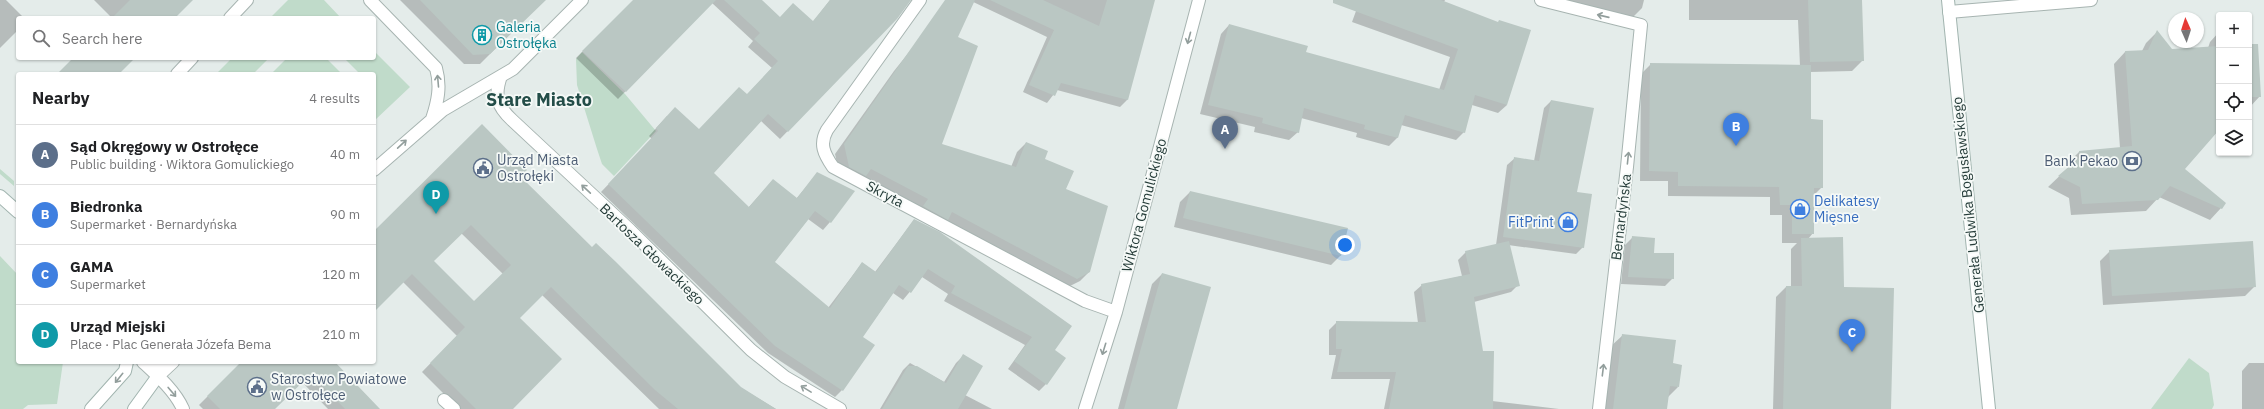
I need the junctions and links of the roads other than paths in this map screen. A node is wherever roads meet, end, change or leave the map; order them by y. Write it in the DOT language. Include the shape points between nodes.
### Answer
graph roads {
  1 [pos="247,0"];
  2 [pos="370,0"];
  3 [pos="582,0"];
  4 [pos="920,0"];
  5 [pos="1199,0"];
  6 [pos="1541,0"];
  7 [pos="2091,0"];
  8 [pos="1948,6"];
  9 [pos="232,16"];
  10 [pos="190,60"];
  11 [pos="179,72"];
  12 [pos="501,76"];
  13 [pos="432,119"];
  14 [pos="376,168"];
  15 [pos="0,196"];
  16 [pos="16,210"];
  17 [pos="1116,312"];
  18 [pos="127,364"];
  19 [pos="145,364"];
  20 [pos="158,364"];
  21 [pos="171,364"];
  22 [pos="158,376"];
  23 [pos="444,400"];
  24 [pos="91,409"];
  25 [pos="134,409"];
  26 [pos="183,409"];
  27 [pos="454,409"];
  28 [pos="840,409"];
  29 [pos="1085,409"];
  30 [pos="1599,409"];
  31 [pos="1989,409"];
  1 -- 9 [label="street"];
  13 -- 2 [label="street, one-way" via="439,89 436,68"];
  3 -- 12 [label="street" via="513,69"];
  4 -- 17 [label="street, Skryta" via="827,130 822,145 828,160 833,167 1085,301"];
  5 -- 17 [label="street, Wiktora Gomulickiego, one-way"];
  30 -- 6 [label="street, Bernardyńska, one-way" via="1641,25"];
  7 -- 8 [label="street"];
  8 -- 31 [label="street, Generała Ludwika Bogusławskiego"];
  10 -- 11 [label="street"];
  12 -- 13 [label="street" via="468,94"];
  28 -- 12 [label="street, Bartosza Głowackiego, one-way" via="785,377 751,350 630,230 512,120 498,104 497,91"];
  14 -- 13 [label="street, one-way"];
  15 -- 16 [label="street"];
  17 -- 29 [label="street, Wiktora Gomulickiego, one-way"];
  18 -- 24 [label="street, one-way" via="125,371"];
  19 -- 22 [label="street"];
  20 -- 22 [label="street"];
  21 -- 22 [label="street"];
  22 -- 25 [label="street"];
  22 -- 26 [label="street, one-way" via="181,403"];
  23 -- 27 [label="street"];
}
